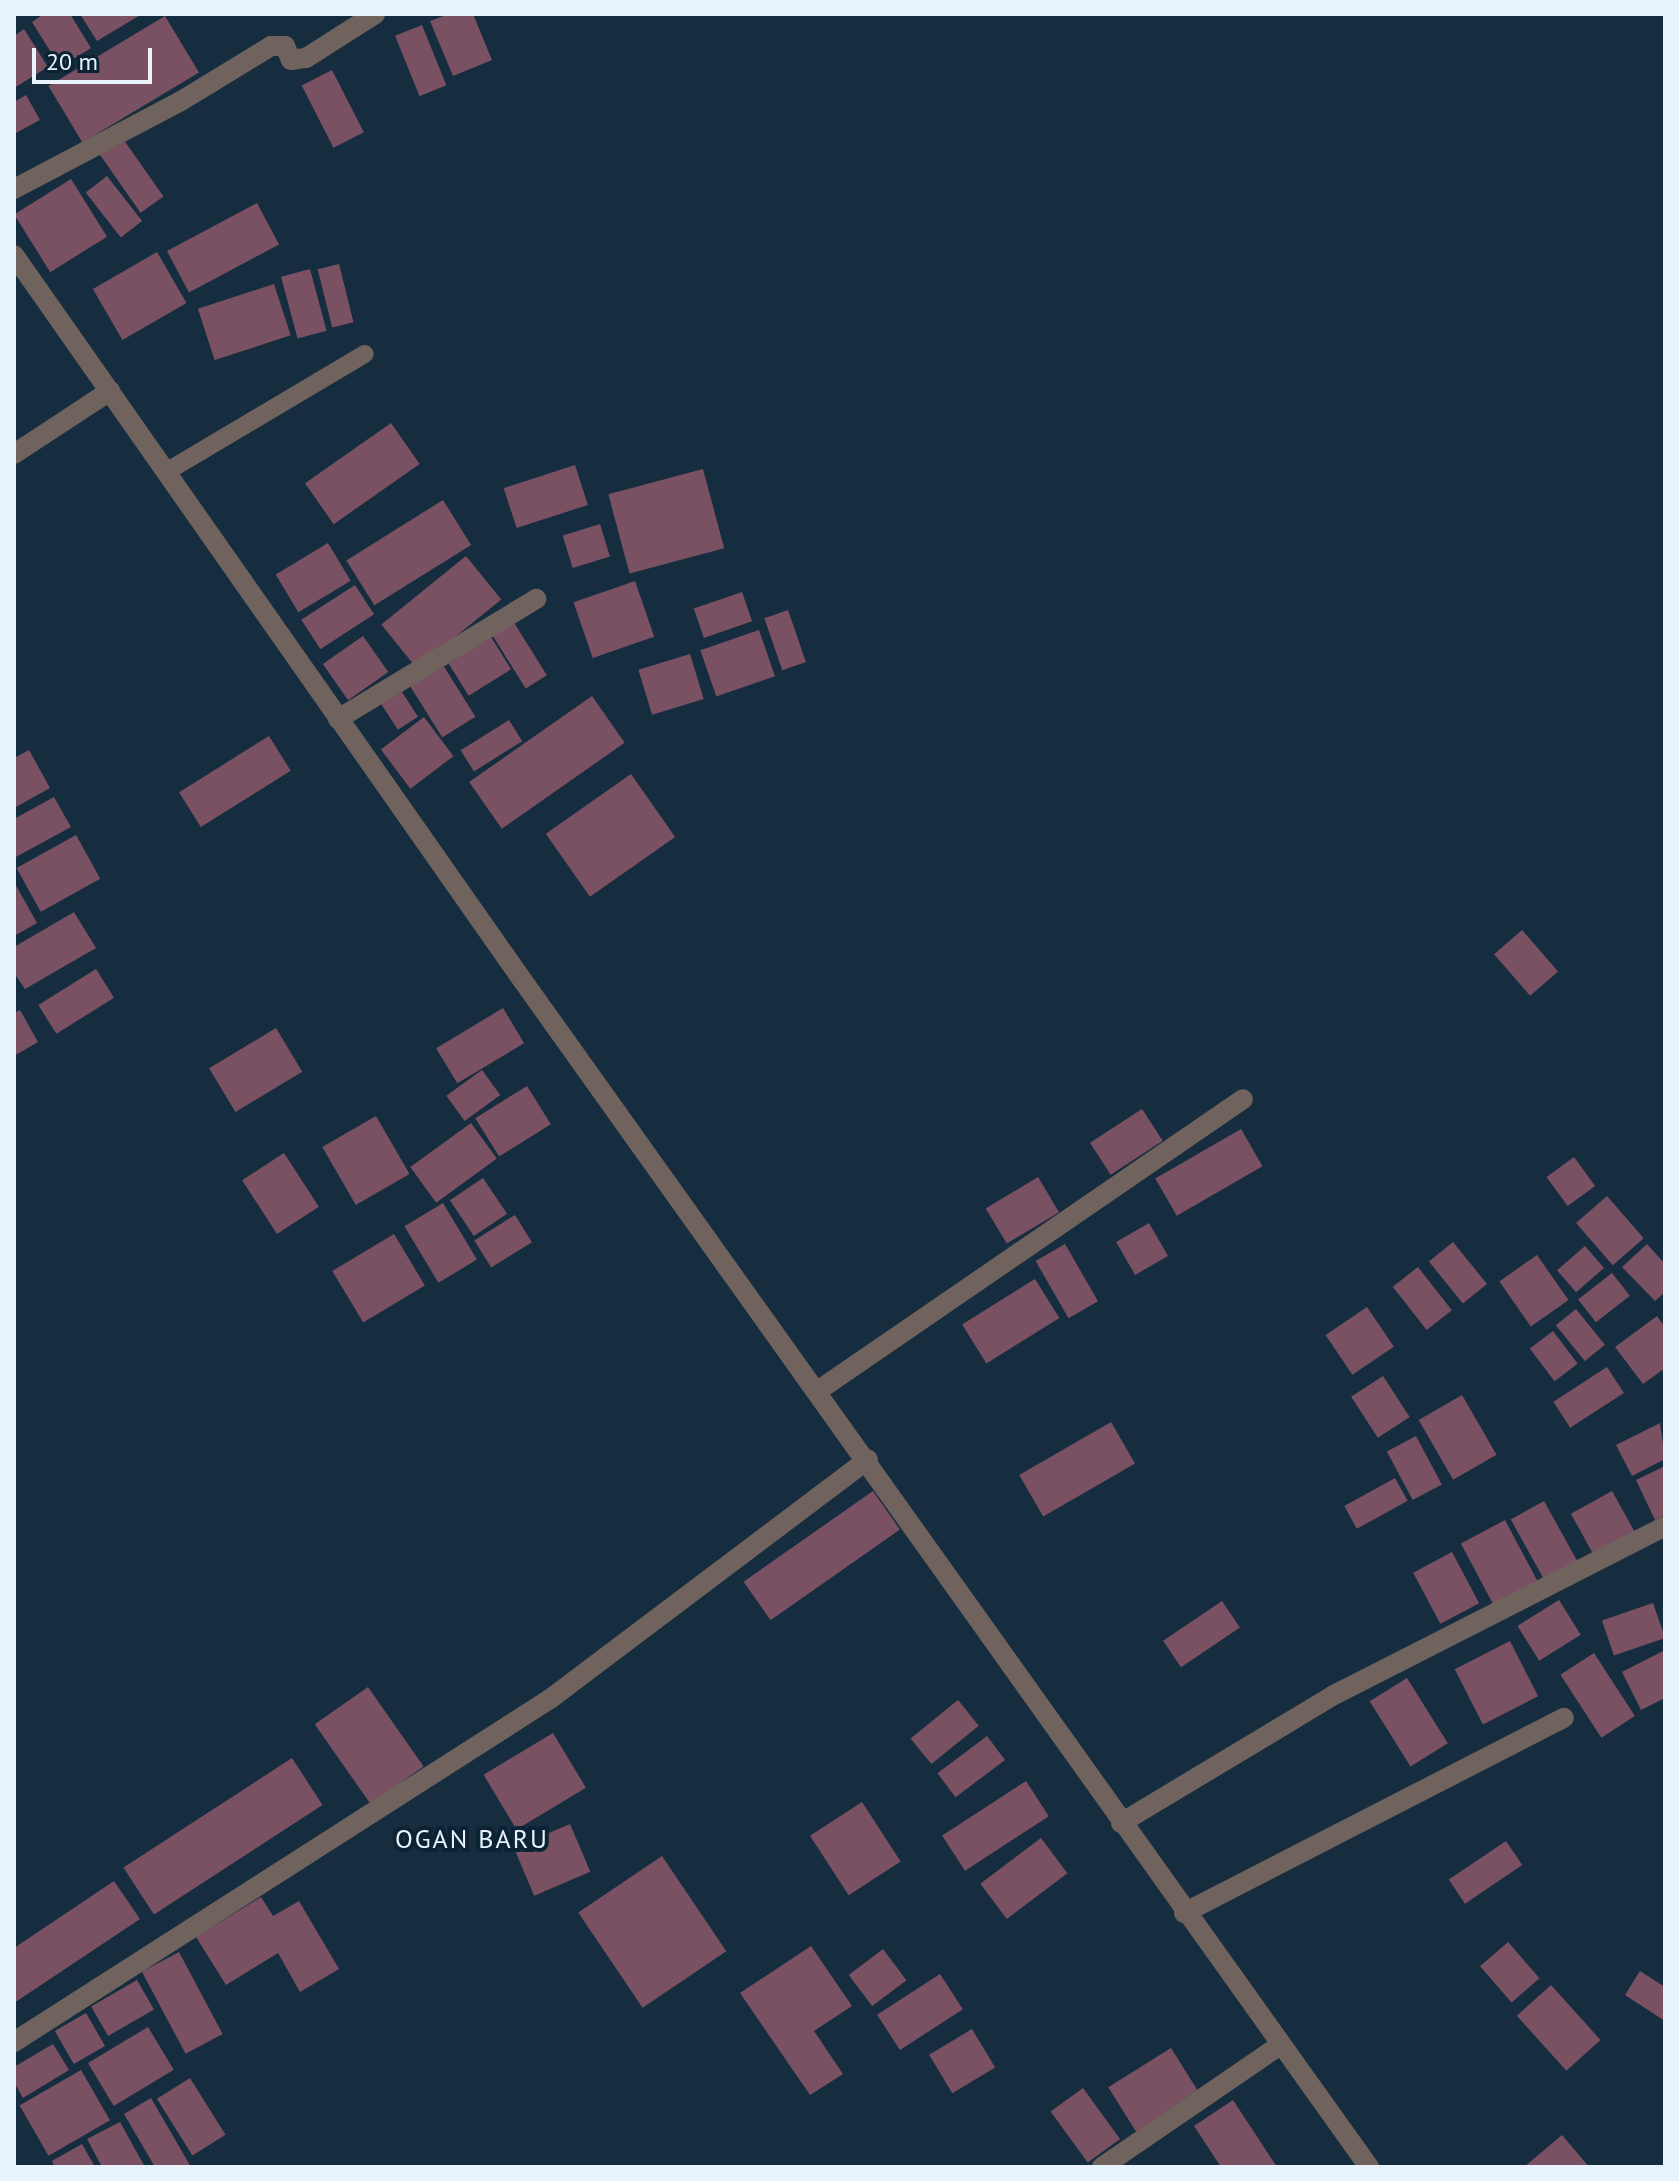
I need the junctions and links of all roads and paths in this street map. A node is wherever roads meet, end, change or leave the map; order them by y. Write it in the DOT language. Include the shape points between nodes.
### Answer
graph roads {
  1 [pos="375,14"];
  2 [pos="14,189"];
  3 [pos="14,255"];
  4 [pos="365,354"];
  5 [pos="110,391"];
  6 [pos="14,454"];
  7 [pos="166,472"];
  8 [pos="536,599"];
  9 [pos="338,719"];
  10 [pos="1243,1099"];
  11 [pos="819,1390"];
  12 [pos="868,1459"];
  13 [pos="1665,1526"];
  14 [pos="1564,1718"];
  15 [pos="1121,1823"];
  16 [pos="1184,1913"];
  17 [pos="1275,2038"];
  18 [pos="14,2042"];
  19 [pos="1102,2167"];
  20 [pos="1369,2167"];
  1 -- 2 [label="street" via="306,58 291,60 285,46 271,46"];
  3 -- 5 [label="street"];
  4 -- 7 [label="lane"];
  5 -- 6 [label="street"];
  5 -- 7 [label="street"];
  7 -- 9 [label="street"];
  8 -- 9 [label="street"];
  9 -- 11 [label="street"];
  10 -- 11 [label="street"];
  11 -- 12 [label="street"];
  12 -- 15 [label="street"];
  12 -- 18 [label="street" via="550,1699"];
  13 -- 15 [label="street" via="1332,1696"];
  14 -- 16 [label="street"];
  15 -- 16 [label="street"];
  16 -- 17 [label="street"];
  17 -- 19 [label="street"];
  17 -- 20 [label="street"];
}
